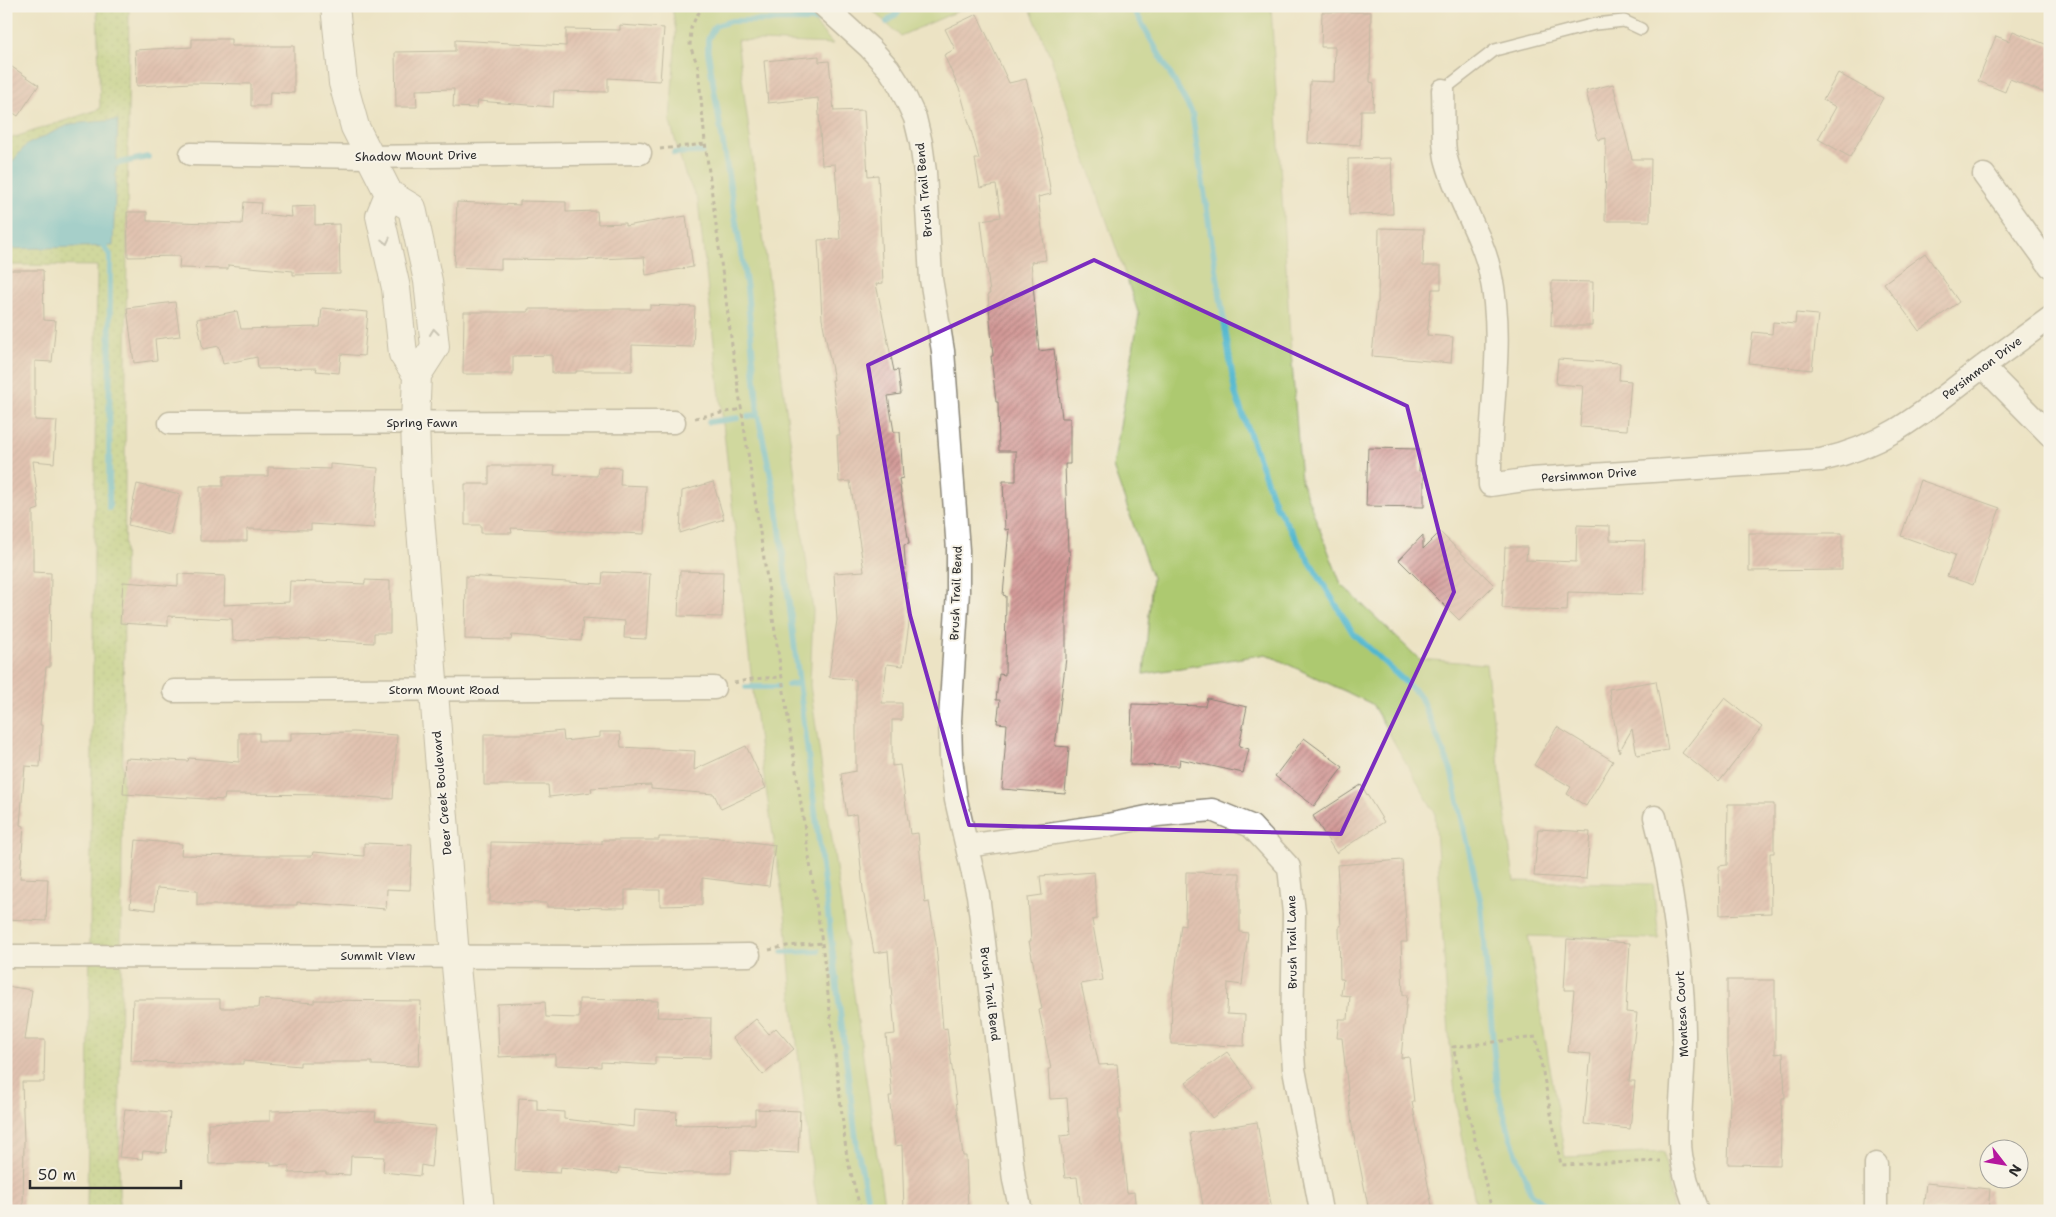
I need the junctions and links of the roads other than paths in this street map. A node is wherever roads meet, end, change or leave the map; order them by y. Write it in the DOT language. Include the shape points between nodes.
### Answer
graph roads {
  1 [pos="335,6"];
  2 [pos="824,6"];
  3 [pos="1641,29"];
  4 [pos="1442,90"];
  5 [pos="640,153"];
  6 [pos="191,154"];
  7 [pos="368,157"];
  8 [pos="1984,175"];
  9 [pos="2050,266"];
  10 [pos="2050,318"];
  11 [pos="1983,366"];
  12 [pos="415,422"];
  13 [pos="674,422"];
  14 [pos="170,423"];
  15 [pos="2050,435"];
  16 [pos="714,688"];
  17 [pos="433,690"];
  18 [pos="174,691"];
  19 [pos="1655,817"];
  20 [pos="967,846"];
  21 [pos="749,955"];
  22 [pos="6,956"];
  23 [pos="455,956"];
  24 [pos="1876,1164"];
  25 [pos="480,1211"];
  26 [pos="1021,1211"];
  27 [pos="1321,1211"];
  28 [pos="1696,1211"];
  29 [pos="1876,1211"];
  1 -- 7 [label="street, Deer Creek Boulevard" via="343,83 354,127"];
  2 -- 20 [label="street, Brush Trail Bend" via="889,69 915,118 921,143 931,279 943,351 956,500 958,591 950,720 956,800"];
  3 -- 4 [label="lane" via="1624,21 1595,24 1495,50"];
  4 -- 11 [label="street, Persimmon Drive" via="1446,158 1490,271 1496,306 1498,341 1489,448 1490,485 1531,479 1821,460 1849,454 1887,436"];
  5 -- 7 [label="street, Shadow Mount Drive"];
  6 -- 7 [label="street, Shadow Mount Drive"];
  7 -- 12 [label="street, Deer Creek Boulevard" via="389,194 380,216 396,288 403,354 417,375"];
  8 -- 9 [label="street"];
  10 -- 11 [label="street, Persimmon Drive"];
  11 -- 15 [label="street"];
  12 -- 13 [label="street, Spring Fawn"];
  12 -- 14 [label="street, Spring Fawn"];
  12 -- 17 [label="street, Deer Creek Boulevard"];
  16 -- 17 [label="street, Storm Mount Road"];
  17 -- 18 [label="street, Storm Mount Road"];
  17 -- 23 [label="street, Deer Creek Boulevard"];
  19 -- 28 [label="street, Montesa Court" via="1668,868 1684,1010 1685,1064 1680,1142"];
  20 -- 26 [label="street, Brush Trail Bend" via="978,895 1014,1180"];
  20 -- 27 [label="street, Brush Trail Lane" via="1158,815 1212,810 1251,826 1289,867 1294,913 1294,1069"];
  21 -- 23 [label="street, Summit View"];
  22 -- 23 [label="street, Summit View"];
  23 -- 25 [label="street, Deer Creek Boulevard"];
  24 -- 29 [label="street"];
}
